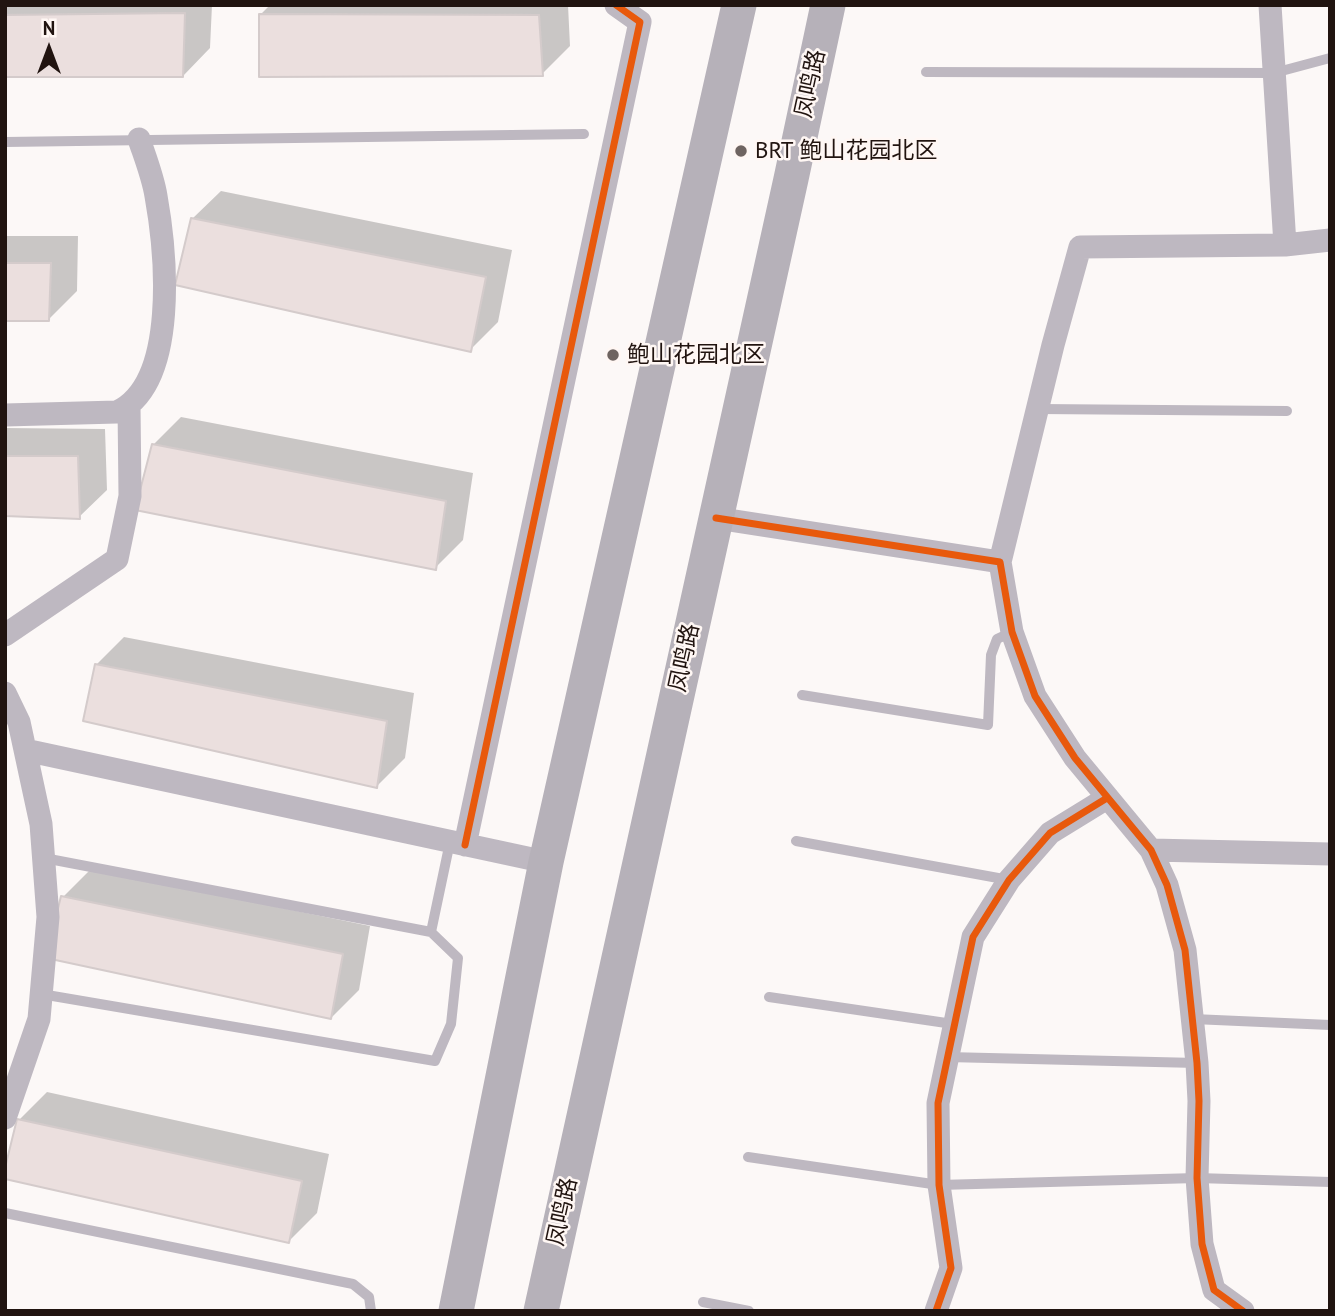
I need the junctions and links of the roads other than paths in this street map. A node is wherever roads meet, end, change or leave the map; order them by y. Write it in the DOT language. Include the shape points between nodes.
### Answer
graph roads {
  1 [pos="616,5"];
  2 [pos="739,5"];
  3 [pos="828,5"];
  4 [pos="1270,5"];
  5 [pos="1330,58"];
  6 [pos="926,72"];
  7 [pos="1274,72"];
  8 [pos="584,134"];
  9 [pos="139,139"];
  10 [pos="5,142"];
  11 [pos="1330,240"];
  12 [pos="1285,245"];
  13 [pos="129,406"];
  14 [pos="1039,409"];
  15 [pos="1287,411"];
  16 [pos="5,415"];
  17 [pos="716,518"];
  18 [pos="1000,562"];
  19 [pos="1012,632"];
  20 [pos="5,635"];
  21 [pos="5,693"];
  22 [pos="802,695"];
  23 [pos="25,750"];
  24 [pos="1107,798"];
  25 [pos="796,841"];
  26 [pos="458,843"];
  27 [pos="1151,850"];
  28 [pos="1330,854"];
  29 [pos="44,858"];
  30 [pos="547,862"];
  31 [pos="1009,880"];
  32 [pos="431,932"];
  33 [pos="41,994"];
  34 [pos="769,997"];
  35 [pos="1193,1019"];
  36 [pos="953,1024"];
  37 [pos="1330,1024"];
  38 [pos="947,1057"];
  39 [pos="1197,1063"];
  40 [pos="5,1118"];
  41 [pos="748,1157"];
  42 [pos="1197,1178"];
  43 [pos="1330,1182"];
  44 [pos="939,1185"];
  45 [pos="5,1213"];
  46 [pos="703,1302"];
  47 [pos="1232,1308"];
  48 [pos="371,1311"];
  49 [pos="456,1311"];
  50 [pos="541,1311"];
  51 [pos="749,1311"];
  52 [pos="936,1311"];
  1 -- 26 [label="street" via="640,22"];
  2 -- 30 [label="main road"];
  3 -- 17 [label="main road, 凤鸣路"];
  4 -- 7 [label="street"];
  5 -- 7 [label="lane"];
  6 -- 7 [label="lane"];
  7 -- 12 [label="street"];
  8 -- 9 [label="lane"];
  9 -- 10 [label="lane"];
  9 -- 13 [label="street" via="156,193 166,312 154,369"];
  11 -- 12 [label="street"];
  12 -- 14 [label="street" via="1080,247"];
  13 -- 16 [label="street" via="117,412"];
  13 -- 20 [label="street" via="130,496 117,559"];
  14 -- 15 [label="lane"];
  14 -- 18 [label="street"];
  17 -- 18 [label="street"];
  17 -- 50 [label="main road, 凤鸣路"];
  18 -- 19 [label="street"];
  19 -- 22 [label="lane" via="997,639 991,655 988,725"];
  19 -- 24 [label="street" via="1035,696"];
  21 -- 23 [label="street" via="19,722"];
  23 -- 26 [label="street"];
  23 -- 29 [label="street"];
  24 -- 27 [label="street"];
  24 -- 31 [label="street" via="1050,833"];
  25 -- 31 [label="lane"];
  26 -- 30 [label="street"];
  26 -- 32 [label="lane"];
  27 -- 28 [label="street"];
  27 -- 35 [label="street" via="1167,885 1185,950"];
  29 -- 32 [label="lane"];
  29 -- 33 [label="street" via="48,917"];
  30 -- 49 [label="main road"];
  31 -- 36 [label="street" via="973,937"];
  32 -- 33 [label="lane" via="458,958 451,1024 435,1061"];
  33 -- 40 [label="street" via="39,1019"];
  34 -- 36 [label="lane"];
  35 -- 37 [label="lane"];
  35 -- 39 [label="street"];
  36 -- 38 [label="street"];
  38 -- 39 [label="lane"];
  38 -- 44 [label="street" via="938,1103"];
  39 -- 42 [label="street"];
  41 -- 44 [label="lane"];
  42 -- 43 [label="lane"];
  42 -- 44 [label="lane"];
  42 -- 47 [label="street" via="1202,1244 1214,1290"];
  44 -- 52 [label="street" via="951,1268"];
  45 -- 48 [label="lane" via="353,1284 369,1297"];
  46 -- 51 [label="lane"];
}
